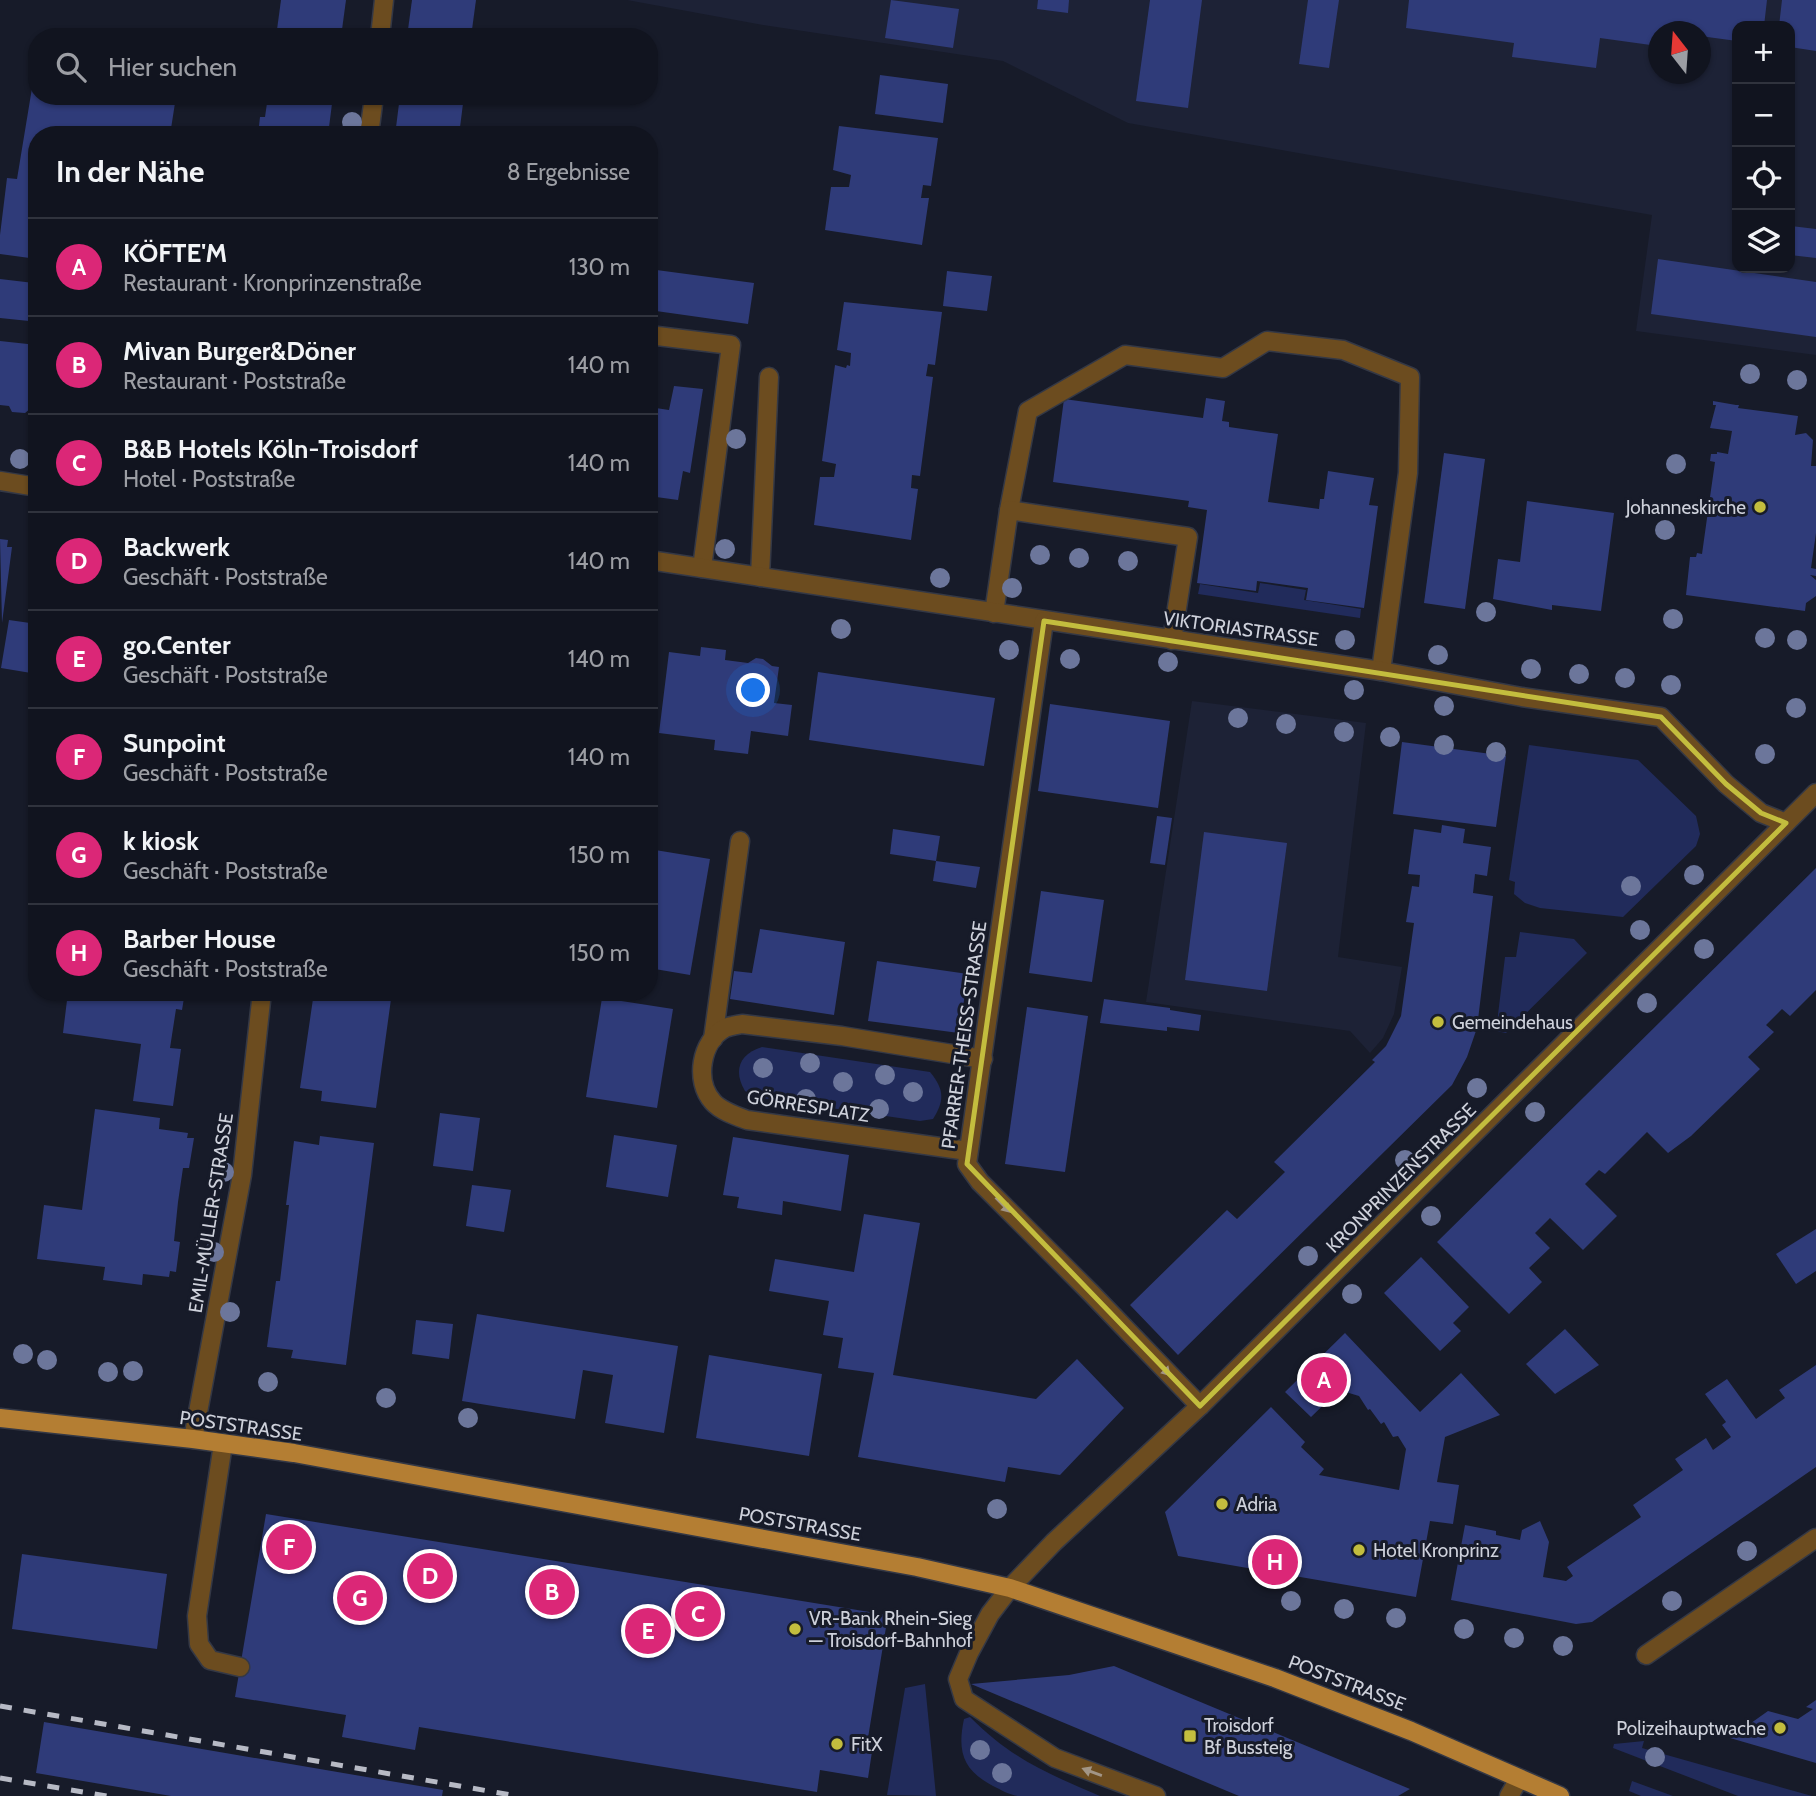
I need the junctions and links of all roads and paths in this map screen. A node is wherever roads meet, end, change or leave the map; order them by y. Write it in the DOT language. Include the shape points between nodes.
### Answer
graph roads {
  1 [pos="384,0"];
  2 [pos="381,28"];
  3 [pos="373,105"];
  4 [pos="370,126"];
  5 [pos="658,336"];
  6 [pos="769,377"];
  7 [pos="0,481"];
  8 [pos="28,486"];
  9 [pos="1009,510"];
  10 [pos="658,561"];
  11 [pos="702,568"];
  12 [pos="760,577"];
  13 [pos="994,612"];
  14 [pos="1044,621"];
  15 [pos="1172,640"];
  16 [pos="1381,671"];
  17 [pos="1816,793"];
  18 [pos="1786,823"];
  19 [pos="740,841"];
  20 [pos="261,1001"];
  21 [pos="713,1039"];
  22 [pos="983,1059"];
  23 [pos="968,1151"];
  24 [pos="1200,1406"];
  25 [pos="0,1418"];
  26 [pos="193,1439"];
  27 [pos="223,1444"];
  28 [pos="1816,1538"];
  29 [pos="1010,1588"];
  30 [pos="1646,1655"];
  31 [pos="240,1667"];
  32 [pos="1519,1779"];
  33 [pos="1156,1796"];
  34 [pos="1509,1796"];
  35 [pos="1560,1796"];
  1 -- 2 [label="street"];
  3 -- 4 [label="street"];
  5 -- 11 [label="street" via="731,345"];
  6 -- 12 [label="street"];
  7 -- 8 [label="street"];
  9 -- 13 [label="street"];
  9 -- 15 [label="street" via="1188,537"];
  9 -- 16 [label="street" via="1028,411 1125,355 1223,368 1267,341 1343,350 1410,377 1408,474"];
  10 -- 11 [label="street, VIKTORIASTRASSE"];
  11 -- 12 [label="street, VIKTORIASTRASSE"];
  12 -- 13 [label="street, VIKTORIASTRASSE"];
  13 -- 14 [label="street, VIKTORIASTRASSE"];
  14 -- 15 [label="street, VIKTORIASTRASSE"];
  14 -- 22 [label="street, PFARRER-THEISS-STRASSE"];
  15 -- 16 [label="street, VIKTORIASTRASSE"];
  16 -- 18 [label="street, VIKTORIASTRASSE" via="1661,717 1726,784 1761,813"];
  17 -- 18 [label="street, KRONPRINZENSTRASSE"];
  18 -- 24 [label="street, KRONPRINZENSTRASSE"];
  19 -- 21 [label="street, GÖRRESPLATZ"];
  20 -- 26 [label="street, EMIL-MÜLLER-STRASSE" via="242,1175"];
  21 -- 22 [label="street" via="725,1028 742,1024"];
  21 -- 23 [label="street, GÖRRESPLATZ" via="704,1055 702,1075 713,1103 730,1113 747,1120"];
  22 -- 23 [label="street, PFARRER-THEISS-STRASSE"];
  23 -- 24 [label="street, PFARRER-THEISS-STRASSE, one-way" via="971,1173"];
  24 -- 29 [label="street, KRONPRINZENSTRASSE"];
  25 -- 26 [label="main road, POSTSTRASSE"];
  26 -- 27 [label="main road, POSTSTRASSE"];
  27 -- 29 [label="main road, POSTSTRASSE" via="917,1567"];
  27 -- 31 [label="street" via="197,1616 198,1644 210,1660"];
  28 -- 30 [label="street"];
  29 -- 32 [label="main road, POSTSTRASSE" via="1275,1678"];
  33 -- 29 [label="street, KRONPRINZENSTRASSE, one-way" via="1055,1758 964,1699 958,1679 990,1614"];
  32 -- 34 [label="street"];
  32 -- 35 [label="main road, POSTSTRASSE"];
}
